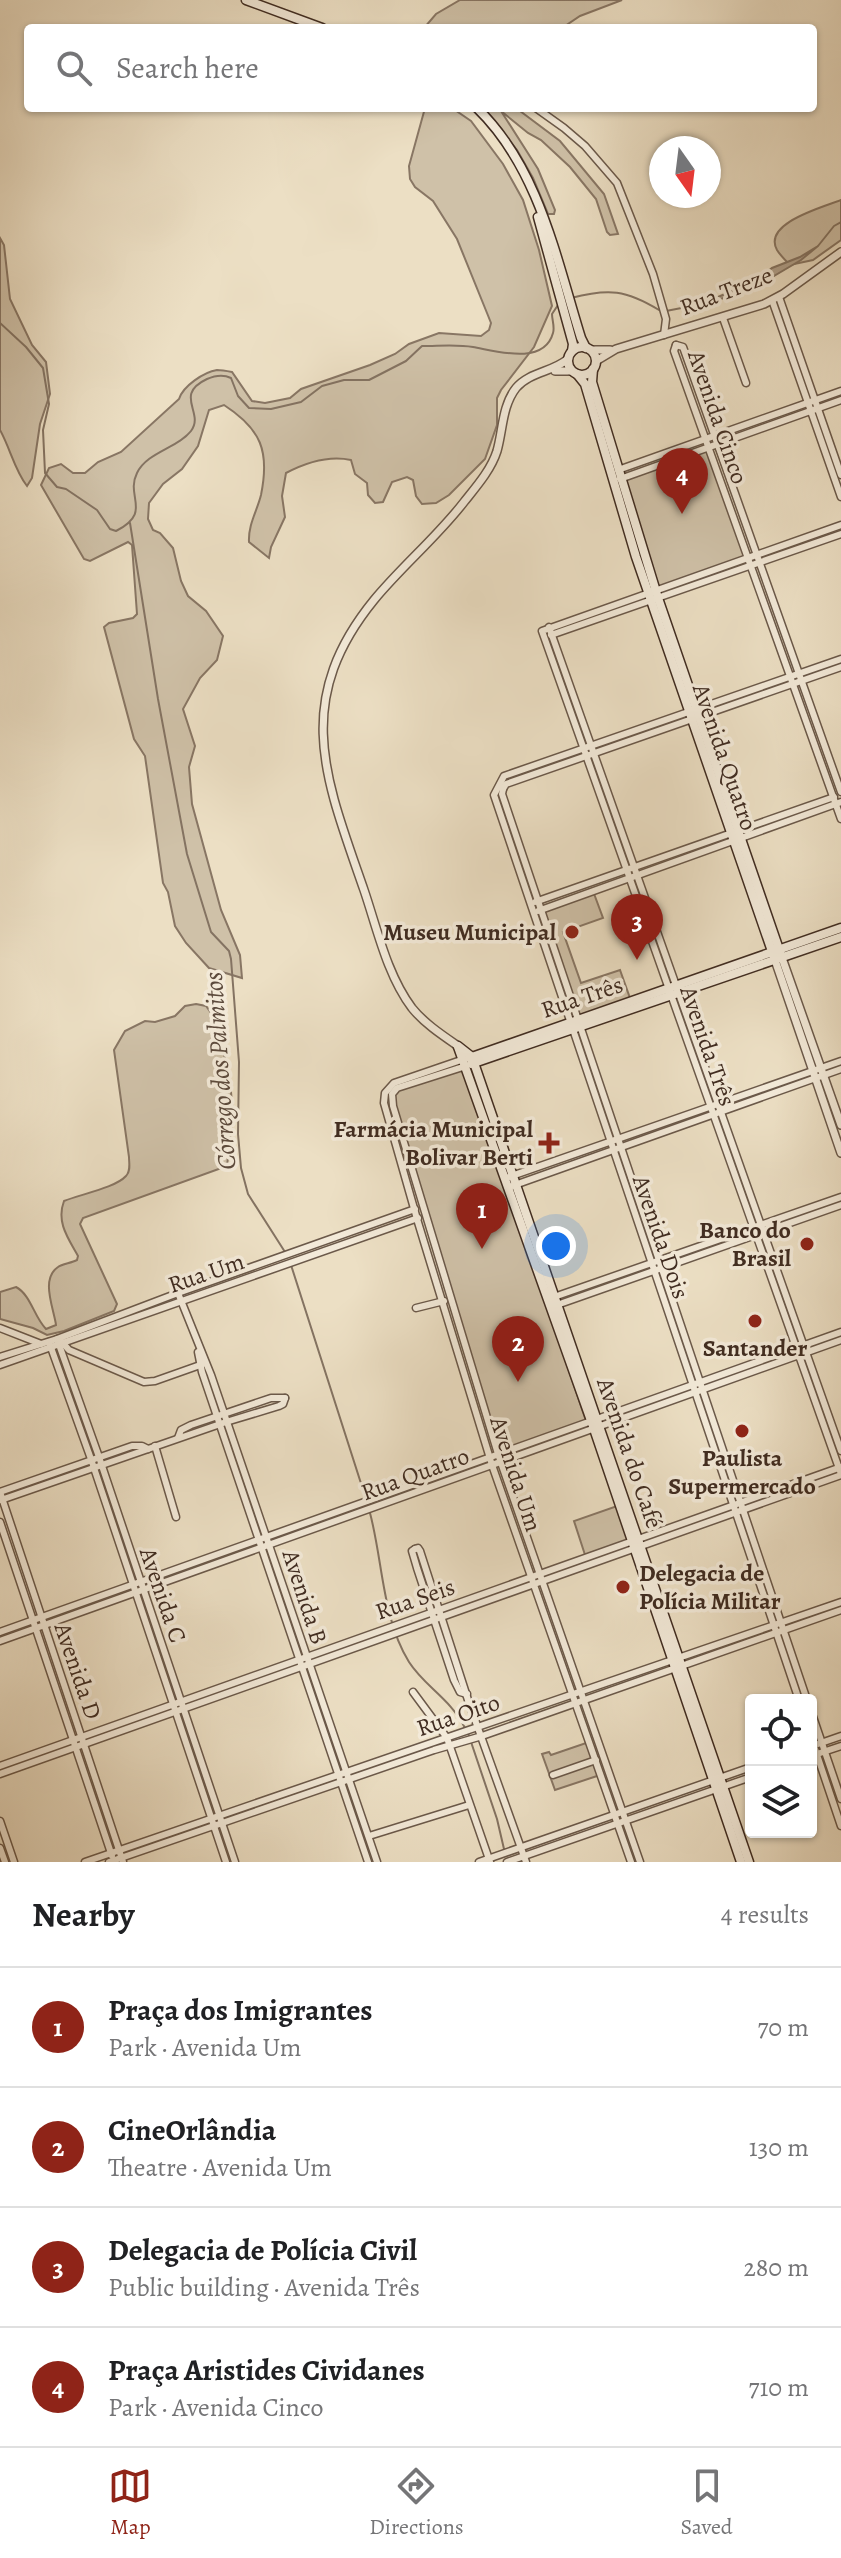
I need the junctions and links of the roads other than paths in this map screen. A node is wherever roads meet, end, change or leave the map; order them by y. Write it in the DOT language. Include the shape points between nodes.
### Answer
graph roads {
  1 [pos="246,0"];
  2 [pos="311,24"];
  3 [pos="480,112"];
  4 [pos="542,112"];
  5 [pos="841,252"];
  6 [pos="776,298"];
  7 [pos="723,318"];
  8 [pos="573,329"];
  9 [pos="664,335"];
  10 [pos="588,349"];
  11 [pos="616,349"];
  12 [pos="570,355"];
  13 [pos="594,365"];
  14 [pos="548,371"];
  15 [pos="574,372"];
  16 [pos="746,383"];
  17 [pos="841,391"];
  18 [pos="841,400"];
  19 [pos="812,405"];
  20 [pos="602,427"];
  21 [pos="715,436"];
  22 [pos="706,439"];
  23 [pos="718,444"];
  24 [pos="709,447"];
  25 [pos="837,471"];
  26 [pos="616,476"];
  27 [pos="841,497"];
  28 [pos="841,525"];
  29 [pos="841,534"];
  30 [pos="758,559"];
  31 [pos="750,562"];
  32 [pos="653,596"];
  33 [pos="546,632"];
  34 [pos="784,632"];
  35 [pos="775,635"];
  36 [pos="841,659"];
  37 [pos="841,667"];
  38 [pos="800,678"];
  39 [pos="792,681"];
  40 [pos="758,693"];
  41 [pos="728,699"];
  42 [pos="731,707"];
  43 [pos="694,715"];
  44 [pos="594,750"];
  45 [pos="585,753"];
  46 [pos="838,798"];
  47 [pos="841,819"];
  48 [pos="736,836"];
  49 [pos="634,866"];
  50 [pos="626,869"];
  51 [pos="638,875"];
  52 [pos="629,878"];
  53 [pos="535,902"];
  54 [pos="538,911"];
  55 [pos="841,928"];
  56 [pos="841,937"];
  57 [pos="777,955"];
  58 [pos="674,991"];
  59 [pos="576,1025"];
  60 [pos="458,1046"];
  61 [pos="469,1061"];
  62 [pos="841,1061"];
  63 [pos="841,1069"];
  64 [pos="818,1073"];
  65 [pos="388,1094"];
  66 [pos="720,1108"];
  67 [pos="712,1110"];
  68 [pos="841,1125"];
  69 [pos="620,1144"];
  70 [pos="612,1147"];
  71 [pos="841,1153"];
  72 [pos="511,1181"];
  73 [pos="841,1197"];
  74 [pos="841,1205"];
  75 [pos="422,1207"];
  76 [pos="414,1209"];
  77 [pos="425,1216"];
  78 [pos="417,1219"];
  79 [pos="763,1228"];
  80 [pos="754,1232"];
  81 [pos="656,1267"];
  82 [pos="178,1293"];
  83 [pos="451,1298"];
  84 [pos="181,1301"];
  85 [pos="442,1301"];
  86 [pos="553,1302"];
  87 [pos="416,1308"];
  88 [pos="0,1328"];
  89 [pos="841,1332"];
  90 [pos="841,1340"];
  91 [pos="59,1342"];
  92 [pos="46,1346"];
  93 [pos="801,1350"];
  94 [pos="0,1357"];
  95 [pos="203,1364"];
  96 [pos="0,1365"];
  97 [pos="697,1388"];
  98 [pos="221,1419"];
  99 [pos="596,1424"];
  100 [pos="152,1448"];
  101 [pos="841,1451"];
  102 [pos="498,1454"];
  103 [pos="490,1457"];
  104 [pos="95,1458"];
  105 [pos="501,1462"];
  106 [pos="492,1465"];
  107 [pos="98,1466"];
  108 [pos="840,1471"];
  109 [pos="399,1490"];
  110 [pos="1,1496"];
  111 [pos="402,1497"];
  112 [pos="738,1508"];
  113 [pos="176,1517"];
  114 [pos="521,1519"];
  115 [pos="0,1522"];
  116 [pos="512,1522"];
  117 [pos="262,1539"];
  118 [pos="636,1543"];
  119 [pos="266,1547"];
  120 [pos="541,1579"];
  121 [pos="533,1582"];
  122 [pos="136,1584"];
  123 [pos="139,1593"];
  124 [pos="841,1602"];
  125 [pos="841,1610"];
  126 [pos="441,1613"];
  127 [pos="433,1616"];
  128 [pos="40,1617"];
  129 [pos="32,1620"];
  130 [pos="43,1626"];
  131 [pos="779,1628"];
  132 [pos="35,1629"];
  133 [pos="152,1629"];
  134 [pos="0,1632"];
  135 [pos="0,1641"];
  136 [pos="303,1662"];
  137 [pos="677,1662"];
  138 [pos="413,1692"];
  139 [pos="467,1694"];
  140 [pos="797,1694"];
  141 [pos="805,1694"];
  142 [pos="578,1698"];
  143 [pos="183,1705"];
  144 [pos="174,1708"];
  145 [pos="479,1728"];
  146 [pos="482,1736"];
  147 [pos="841,1736"];
  148 [pos="459,1738"];
  149 [pos="448,1742"];
  150 [pos="79,1743"];
  151 [pos="817,1745"];
  152 [pos="817,1746"];
  153 [pos="841,1746"];
  154 [pos="825,1751"];
  155 [pos="817,1754"];
  156 [pos="596,1760"];
  157 [pos="817,1763"];
  158 [pos="0,1766"];
  159 [pos="745,1770"];
  160 [pos="0,1774"];
  161 [pos="553,1775"];
  162 [pos="347,1776"];
  163 [pos="339,1778"];
  164 [pos="745,1778"];
  165 [pos="718,1784"];
  166 [pos="841,1799"];
  167 [pos="469,1805"];
  168 [pos="619,1813"];
  169 [pos="221,1819"];
  170 [pos="0,1821"];
  171 [pos="626,1821"];
  172 [pos="212,1822"];
  173 [pos="618,1824"];
  174 [pos="841,1826"];
  175 [pos="369,1836"];
  176 [pos="0,1848"];
  177 [pos="518,1849"];
  178 [pos="116,1858"];
  179 [pos="523,1859"];
  180 [pos="490,1860"];
  181 [pos="5,1862"];
  182 [pos="14,1862"];
  183 [pos="85,1862"];
  184 [pos="226,1862"];
  185 [pos="235,1862"];
  186 [pos="368,1862"];
  187 [pos="377,1862"];
  188 [pos="479,1862"];
  189 [pos="507,1862"];
  190 [pos="631,1862"];
  191 [pos="640,1862"];
  192 [pos="741,1862"];
  193 [pos="749,1862"];
  1 -- 2 [label="main road"];
  3 -- 8 [label="main road" via="526,176"];
  4 -- 9 [label="street" via="585,146 617,183 662,305"];
  5 -- 6 [label="street, Rua Treze"];
  6 -- 7 [label="street, Rua Treze"];
  6 -- 19 [label="street"];
  7 -- 9 [label="street, Rua Treze"];
  7 -- 16 [label="street"];
  8 -- 10 [label="main road"];
  8 -- 12 [label="main road"];
  9 -- 11 [label="street, Rua Treze"];
  10 -- 11 [label="street, Rua Treze"];
  10 -- 12 [label="main road" via="578,347"];
  10 -- 13 [label="main road"];
  11 -- 13 [label="street, Rua Treze"];
  12 -- 14 [label="street"];
  12 -- 15 [label="main road"];
  13 -- 15 [label="main road" via="586,374"];
  13 -- 20 [label="main road, Avenida Quatro" via="592,382"];
  14 -- 15 [label="street"];
  14 -- 60 [label="street" via="514,391 496,452 481,479 356,624 338,656 324,707 322,748 328,784 392,970 412,1008"];
  15 -- 20 [label="main road, Avenida Quatro" via="585,384"];
  17 -- 19 [label="street"];
  18 -- 19 [label="street"];
  19 -- 21 [label="street"];
  19 -- 23 [label="street"];
  19 -- 25 [label="street"];
  20 -- 26 [label="main road, Avenida Quatro"];
  21 -- 22 [label="street"];
  21 -- 22 [label="street, Avenida Cinco" via="683,347 676,345"];
  21 -- 23 [label="street, Avenida Cinco"];
  22 -- 24 [label="street, Avenida Cinco"];
  22 -- 26 [label="street"];
  23 -- 24 [label="street"];
  23 -- 30 [label="street, Avenida Cinco"];
  24 -- 26 [label="street"];
  24 -- 31 [label="street, Avenida Cinco"];
  25 -- 27 [label="street"];
  26 -- 32 [label="main road, Avenida Quatro"];
  28 -- 30 [label="street"];
  29 -- 30 [label="street"];
  30 -- 31 [label="street"];
  30 -- 34 [label="street, Avenida Cinco"];
  31 -- 32 [label="street"];
  31 -- 35 [label="street, Avenida Cinco"];
  32 -- 33 [label="street"];
  32 -- 43 [label="main road, Avenida Quatro"];
  33 -- 44 [label="street, Avenida Três"];
  33 -- 45 [label="street, Avenida Três"];
  34 -- 35 [label="street"];
  34 -- 38 [label="street, Avenida Cinco"];
  35 -- 39 [label="street, Avenida Cinco"];
  36 -- 38 [label="street"];
  37 -- 38 [label="street"];
  38 -- 39 [label="street"];
  38 -- 46 [label="street, Avenida Cinco"];
  39 -- 40 [label="street"];
  39 -- 46 [label="street, Avenida Cinco"];
  40 -- 41 [label="street"];
  40 -- 42 [label="street"];
  41 -- 42 [label="street"];
  41 -- 43 [label="street"];
  42 -- 43 [label="street"];
  43 -- 44 [label="street"];
  43 -- 48 [label="main road, Avenida Quatro"];
  44 -- 45 [label="street"];
  44 -- 49 [label="street, Avenida Três"];
  45 -- 50 [label="street, Avenida Três"];
  45 -- 53 [label="street, Avenida Dois" via="504,776 502,794"];
  46 -- 47 [label="street, Avenida Cinco"];
  46 -- 48 [label="street"];
  48 -- 49 [label="street"];
  48 -- 51 [label="street"];
  48 -- 57 [label="main road, Avenida Quatro"];
  49 -- 50 [label="street"];
  49 -- 51 [label="street, Avenida Três"];
  50 -- 52 [label="street, Avenida Três"];
  50 -- 53 [label="street"];
  51 -- 52 [label="street"];
  51 -- 58 [label="street, Avenida Três"];
  52 -- 54 [label="street"];
  52 -- 58 [label="street, Avenida Três"];
  53 -- 54 [label="street, Avenida Dois"];
  54 -- 59 [label="street, Avenida Dois"];
  55 -- 57 [label="main road, Rua Três"];
  56 -- 57 [label="main road, Rua Três"];
  57 -- 58 [label="main road, Rua Três"];
  57 -- 64 [label="street, Avenida Quatro"];
  58 -- 59 [label="main road, Rua Três"];
  58 -- 66 [label="street, Avenida Três"];
  58 -- 67 [label="street, Avenida Três"];
  59 -- 61 [label="main road, Rua Três"];
  59 -- 69 [label="street, Avenida Dois"];
  59 -- 70 [label="street, Avenida Dois"];
  60 -- 61 [label="main road, Avenida do Café"];
  61 -- 65 [label="street, Rua Três" via="394,1083"];
  61 -- 72 [label="main road, Avenida do Café"];
  62 -- 64 [label="street"];
  63 -- 64 [label="street"];
  64 -- 66 [label="street"];
  64 -- 68 [label="street, Avenida Quatro"];
  64 -- 71 [label="street, Avenida Quatro"];
  65 -- 75 [label="street, Avenida Um"];
  65 -- 76 [label="street, Avenida Um" via="384,1103"];
  66 -- 67 [label="street"];
  66 -- 79 [label="street, Avenida Três"];
  67 -- 69 [label="street"];
  67 -- 80 [label="street, Avenida Três"];
  69 -- 70 [label="street"];
  69 -- 81 [label="street, Avenida Dois"];
  70 -- 72 [label="street"];
  70 -- 81 [label="street, Avenida Dois"];
  72 -- 86 [label="main road, Avenida do Café"];
  73 -- 79 [label="street"];
  74 -- 79 [label="street"];
  75 -- 76 [label="street, Rua Um"];
  75 -- 77 [label="street, Avenida Um"];
  76 -- 78 [label="street, Avenida Um"];
  76 -- 82 [label="street, Rua Um"];
  77 -- 78 [label="street, Rua Um"];
  77 -- 83 [label="street, Avenida Um"];
  78 -- 84 [label="street, Rua Um"];
  78 -- 85 [label="street, Avenida Um"];
  79 -- 80 [label="street"];
  79 -- 93 [label="street, Avenida Três"];
  80 -- 81 [label="street"];
  80 -- 93 [label="street, Avenida Três"];
  81 -- 86 [label="street"];
  81 -- 97 [label="street, Avenida Dois"];
  82 -- 84 [label="street, Avenida B"];
  82 -- 91 [label="street, Rua Um"];
  83 -- 85 [label="street"];
  83 -- 102 [label="street, Avenida Um"];
  84 -- 91 [label="street, Rua Um"];
  84 -- 95 [label="street, Avenida B"];
  85 -- 87 [label="street"];
  85 -- 103 [label="street, Avenida Um"];
  86 -- 99 [label="main road, Avenida do Café"];
  88 -- 92 [label="street"];
  89 -- 93 [label="street, Rua Quatro"];
  90 -- 93 [label="street, Rua Quatro"];
  91 -- 92 [label="street, Rua Um"];
  91 -- 95 [label="street" via="144,1382"];
  91 -- 104 [label="street, Avenida C"];
  92 -- 94 [label="street, Rua Um"];
  92 -- 96 [label="street, Rua Um"];
  92 -- 104 [label="street, Avenida C"];
  93 -- 97 [label="street, Rua Quatro"];
  93 -- 101 [label="street, Avenida Três"];
  93 -- 108 [label="street, Avenida Três"];
  95 -- 98 [label="street, Avenida B"];
  97 -- 99 [label="street, Rua Quatro"];
  97 -- 112 [label="street, Avenida Dois"];
  98 -- 98 [label="street" via="279,1406 285,1398 271,1398"];
  98 -- 100 [label="street" via="184,1428 178,1438"];
  98 -- 117 [label="street, Avenida B"];
  99 -- 102 [label="street, Rua Quatro"];
  99 -- 105 [label="street, Rua Quatro"];
  99 -- 118 [label="main road, Avenida do Café"];
  100 -- 104 [label="street" via="137,1445"];
  100 -- 107 [label="street"];
  100 -- 113 [label="street"];
  102 -- 103 [label="street, Rua Quatro"];
  102 -- 105 [label="street, Avenida Um"];
  103 -- 106 [label="street, Avenida Um"];
  103 -- 109 [label="street, Rua Quatro"];
  104 -- 107 [label="street, Avenida C"];
  104 -- 110 [label="street"];
  105 -- 106 [label="street, Rua Quatro"];
  105 -- 114 [label="street, Avenida Um"];
  106 -- 111 [label="street, Rua Quatro"];
  106 -- 116 [label="street, Avenida Um"];
  107 -- 110 [label="street"];
  107 -- 122 [label="street, Avenida C"];
  108 -- 112 [label="street, Rua Seis"];
  109 -- 111 [label="street"];
  109 -- 117 [label="street, Rua Quatro"];
  110 -- 128 [label="street, Avenida D"];
  111 -- 119 [label="street, Rua Quatro"];
  112 -- 118 [label="street, Rua Seis"];
  112 -- 131 [label="street, Avenida Dois"];
  114 -- 116 [label="street"];
  114 -- 120 [label="street, Avenida Um"];
  115 -- 129 [label="street, Avenida D"];
  116 -- 121 [label="street, Avenida Um"];
  117 -- 119 [label="street, Avenida B"];
  117 -- 122 [label="street, Rua Quatro"];
  118 -- 120 [label="street, Rua Seis"];
  118 -- 137 [label="main road, Avenida do Café"];
  119 -- 123 [label="street, Rua Quatro"];
  119 -- 136 [label="street, Avenida B"];
  120 -- 121 [label="street, Rua Seis"];
  120 -- 142 [label="street, Avenida Um"];
  121 -- 126 [label="street, Rua Seis"];
  121 -- 142 [label="street, Avenida Um"];
  122 -- 123 [label="street, Avenida C"];
  122 -- 128 [label="street, Rua Quatro"];
  123 -- 130 [label="street, Rua Quatro"];
  123 -- 133 [label="street, Avenida C"];
  124 -- 131 [label="street, Rua Oito"];
  125 -- 131 [label="street, Rua Oito"];
  126 -- 127 [label="street, Rua Seis"];
  126 -- 127 [label="street" via="419,1550 413,1549"];
  126 -- 139 [label="street"];
  127 -- 136 [label="street, Rua Seis"];
  127 -- 139 [label="street" via="457,1686"];
  128 -- 129 [label="street, Rua Quatro"];
  128 -- 130 [label="street, Avenida D"];
  129 -- 132 [label="street, Avenida D"];
  129 -- 134 [label="street, Rua Quatro"];
  130 -- 132 [label="street, Rua Quatro"];
  130 -- 150 [label="street, Avenida D"];
  131 -- 137 [label="street, Rua Oito"];
  131 -- 140 [label="street, Avenida Dois"];
  131 -- 141 [label="street, Avenida Dois"];
  132 -- 135 [label="street, Rua Quatro"];
  132 -- 150 [label="street, Avenida D"];
  133 -- 143 [label="street, Avenida C"];
  133 -- 144 [label="street, Avenida C"];
  136 -- 143 [label="street, Rua Seis"];
  136 -- 162 [label="street, Avenida B"];
  136 -- 163 [label="street, Avenida B"];
  137 -- 142 [label="street, Rua Oito"];
  137 -- 165 [label="main road, Avenida do Café"];
  138 -- 149 [label="street"];
  139 -- 145 [label="street"];
  142 -- 145 [label="street, Rua Oito"];
  142 -- 146 [label="street, Rua Oito"];
  142 -- 156 [label="street, Avenida Um"];
  142 -- 168 [label="street, Avenida Um"];
  143 -- 144 [label="street, Rua Seis"];
  143 -- 169 [label="street, Avenida C"];
  144 -- 150 [label="street, Rua Seis"];
  144 -- 172 [label="street, Avenida C"];
  145 -- 146 [label="street"];
  145 -- 148 [label="street, Rua Oito"];
  146 -- 148 [label="street, Rua Oito"];
  146 -- 177 [label="street"];
  147 -- 151 [label="street"];
  148 -- 149 [label="street, Rua Oito"];
  149 -- 162 [label="street, Rua Oito"];
  149 -- 167 [label="street"];
  150 -- 158 [label="street, Rua Seis"];
  150 -- 160 [label="street, Rua Seis"];
  150 -- 178 [label="street, Avenida D"];
  152 -- 154 [label="street"];
  153 -- 154 [label="street"];
  154 -- 155 [label="street"];
  154 -- 166 [label="street"];
  156 -- 161 [label="street"];
  156 -- 168 [label="street, Avenida Um"];
  157 -- 174 [label="street"];
  159 -- 165 [label="street"];
  162 -- 163 [label="street, Rua Oito"];
  162 -- 175 [label="street, Avenida B"];
  163 -- 169 [label="street, Rua Oito"];
  163 -- 186 [label="street, Avenida B"];
  164 -- 165 [label="street"];
  165 -- 168 [label="street"];
  165 -- 171 [label="street"];
  165 -- 192 [label="main road, Avenida do Café"];
  165 -- 193 [label="main road, Avenida do Café"];
  167 -- 175 [label="street"];
  167 -- 180 [label="street"];
  168 -- 171 [label="street, Avenida Um"];
  168 -- 173 [label="street, Avenida Um"];
  168 -- 177 [label="street"];
  169 -- 172 [label="street, Rua Oito"];
  169 -- 185 [label="street, Avenida C"];
  170 -- 182 [label="street"];
  171 -- 173 [label="street"];
  171 -- 191 [label="street, Avenida Um"];
  172 -- 178 [label="street, Rua Oito"];
  172 -- 184 [label="street, Avenida C"];
  173 -- 179 [label="street"];
  173 -- 190 [label="street, Avenida Um"];
  175 -- 187 [label="street, Avenida B"];
  176 -- 181 [label="street"];
  177 -- 179 [label="street"];
  177 -- 180 [label="street"];
  178 -- 183 [label="street, Rua Oito"];
  179 -- 189 [label="street"];
  180 -- 188 [label="street"];
}
